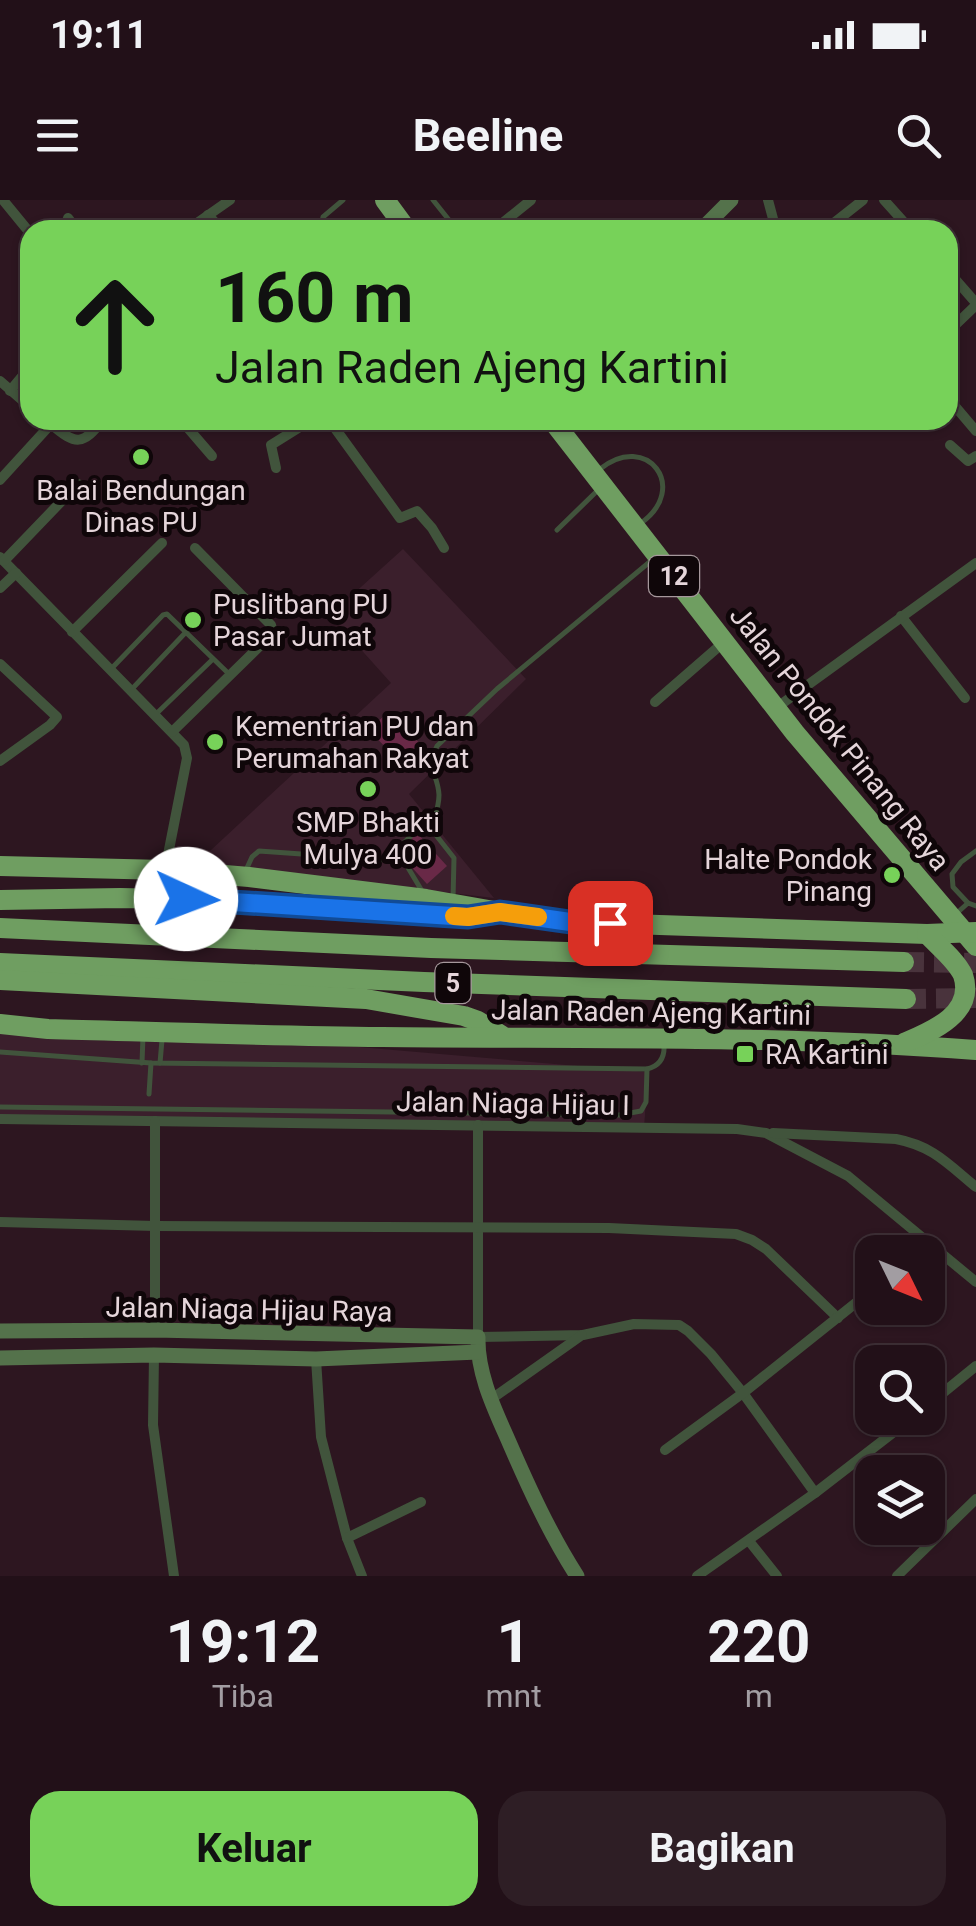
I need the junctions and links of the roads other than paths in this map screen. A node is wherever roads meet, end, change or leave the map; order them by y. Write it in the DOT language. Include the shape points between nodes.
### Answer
graph roads {
  1 [pos="343,200"];
  2 [pos="434,200"];
  3 [pos="531,200"];
  4 [pos="731,200"];
  5 [pos="863,200"];
  6 [pos="884,200"];
  7 [pos="227,201"];
  8 [pos="2,202"];
  9 [pos="208,214"];
  10 [pos="200,220"];
  11 [pos="213,220"];
  12 [pos="322,220"];
  13 [pos="449,220"];
  14 [pos="506,220"];
  15 [pos="711,220"];
  16 [pos="838,220"];
  17 [pos="901,220"];
  18 [pos="20,222"];
  19 [pos="958,283"];
  20 [pos="976,304"];
  21 [pos="958,322"];
  22 [pos="20,379"];
  23 [pos="0,381"];
  24 [pos="10,391"];
  25 [pos="20,399"];
  26 [pos="958,410"];
  27 [pos="41,430"];
  28 [pos="57,430"];
  29 [pos="95,430"];
  30 [pos="190,430"];
  31 [pos="295,430"];
  32 [pos="336,430"];
  33 [pos="560,430"];
  34 [pos="976,431"];
  35 [pos="950,445"];
  36 [pos="212,456"];
  37 [pos="976,456"];
  38 [pos="276,468"];
  39 [pos="598,479"];
  40 [pos="0,480"];
  41 [pos="78,484"];
  42 [pos="636,527"];
  43 [pos="556,530"];
  44 [pos="162,543"];
  45 [pos="195,548"];
  46 [pos="444,548"];
  47 [pos="657,554"];
  48 [pos="2,559"];
  49 [pos="976,563"];
  50 [pos="16,572"];
  51 [pos="0,588"];
  52 [pos="900,616"];
  53 [pos="187,631"];
  54 [pos="72,632"];
  55 [pos="725,641"];
  56 [pos="214,658"];
  57 [pos="0,664"];
  58 [pos="110,670"];
  59 [pos="230,674"];
  60 [pos="14,679"];
  61 [pos="0,686"];
  62 [pos="131,690"];
  63 [pos="965,698"];
  64 [pos="654,702"];
  65 [pos="776,709"];
  66 [pos="156,715"];
  67 [pos="172,732"];
  68 [pos="0,760"];
  69 [pos="432,828"];
  70 [pos="976,851"];
  71 [pos="386,860"];
  72 [pos="0,866"];
  73 [pos="165,870"];
  74 [pos="244,876"];
  75 [pos="426,898"];
  76 [pos="0,900"];
  77 [pos="453,903"];
  78 [pos="968,903"];
  79 [pos="976,906"];
  80 [pos="500,912"];
  81 [pos="0,928"];
  82 [pos="967,932"];
  83 [pos="927,934"];
  84 [pos="0,962"];
  85 [pos="904,962"];
  86 [pos="0,980"];
  87 [pos="906,999"];
  88 [pos="0,1024"];
  89 [pos="153,1032"];
  90 [pos="976,1032"];
  91 [pos="502,1036"];
  92 [pos="664,1039"];
  93 [pos="899,1045"];
  94 [pos="941,1048"];
  95 [pos="976,1050"];
  96 [pos="0,1052"];
  97 [pos="142,1062"];
  98 [pos="150,1063"];
  99 [pos="160,1063"];
  100 [pos="647,1069"];
  101 [pos="150,1094"];
  102 [pos="0,1107"];
  103 [pos="0,1120"];
  104 [pos="155,1121"];
  105 [pos="478,1125"];
  106 [pos="766,1133"];
  107 [pos="976,1187"];
  108 [pos="0,1222"];
  109 [pos="156,1226"];
  110 [pos="478,1228"];
  111 [pos="922,1235"];
  112 [pos="945,1255"];
  113 [pos="976,1282"];
  114 [pos="855,1304"];
  115 [pos="838,1318"];
  116 [pos="155,1330"];
  117 [pos="0,1332"];
  118 [pos="232,1332"];
  119 [pos="582,1335"];
  120 [pos="478,1345"];
  121 [pos="154,1355"];
  122 [pos="231,1357"];
  123 [pos="0,1358"];
  124 [pos="316,1359"];
  125 [pos="976,1366"];
  126 [pos="945,1391"];
  127 [pos="743,1393"];
  128 [pos="490,1400"];
  129 [pos="890,1435"];
  130 [pos="665,1450"];
  131 [pos="814,1493"];
  132 [pos="976,1499"];
  133 [pos="422,1502"];
  134 [pos="346,1538"];
  135 [pos="749,1540"];
  136 [pos="174,1576"];
  137 [pos="362,1576"];
  138 [pos="577,1576"];
  139 [pos="697,1576"];
  140 [pos="778,1576"];
  141 [pos="897,1576"];
  1 -- 12 [label="lane"];
  2 -- 13 [label="lane"];
  3 -- 14 [label="street"];
  4 -- 15 [label="street"];
  5 -- 16 [label="street"];
  6 -- 17 [label="street"];
  7 -- 9 [label="street"];
  8 -- 18 [label="street"];
  9 -- 10 [label="street"];
  9 -- 11 [label="street"];
  19 -- 20 [label="street"];
  20 -- 21 [label="street"];
  22 -- 24 [label="street"];
  23 -- 24 [label="street"];
  24 -- 25 [label="street"];
  26 -- 34 [label="street"];
  27 -- 40 [label="street"];
  28 -- 29 [label="street" via="76,441"];
  30 -- 36 [label="street"];
  31 -- 38 [label="street" via="272,444"];
  32 -- 46 [label="street" via="400,518 417,512"];
  33 -- 39 [label="highway, Jalan Pondok Pinang Raya / 12"];
  35 -- 37 [label="street" via="968,461"];
  39 -- 42 [label="highway, Jalan Pondok Pinang Raya / 12"];
  39 -- 42 [label="lane" via="620,456 643,458 659,473 659,506"];
  39 -- 43 [label="lane"];
  41 -- 48 [label="street"];
  42 -- 47 [label="highway, Jalan Pondok Pinang Raya / 12"];
  44 -- 54 [label="street"];
  45 -- 59 [label="street" via="272,625 268,639"];
  47 -- 55 [label="highway, Jalan Pondok Pinang Raya / 12"];
  47 -- 69 [label="lane" via="437,746 431,758 438,803"];
  48 -- 50 [label="street"];
  49 -- 52 [label="street"];
  50 -- 51 [label="street"];
  50 -- 54 [label="street"];
  52 -- 63 [label="street"];
  52 -- 65 [label="street"];
  53 -- 56 [label="lane"];
  53 -- 58 [label="lane" via="163,614"];
  53 -- 62 [label="lane"];
  54 -- 58 [label="street"];
  55 -- 64 [label="street"];
  55 -- 65 [label="highway, Jalan Pondok Pinang Raya / 12"];
  56 -- 59 [label="lane"];
  56 -- 66 [label="lane"];
  57 -- 60 [label="street"];
  58 -- 62 [label="street"];
  59 -- 67 [label="street"];
  60 -- 61 [label="street"];
  60 -- 68 [label="street" via="56,717"];
  62 -- 66 [label="street"];
  65 -- 82 [label="highway, Jalan Pondok Pinang Raya / 12"];
  66 -- 67 [label="street"];
  67 -- 73 [label="street" via="187,758"];
  69 -- 71 [label="lane" via="417,830"];
  69 -- 77 [label="lane" via="454,858"];
  70 -- 78 [label="lane" via="952,874 953,887"];
  71 -- 74 [label="lane" via="260,851"];
  71 -- 75 [label="lane" via="404,863"];
  72 -- 73 [label="highway"];
  73 -- 74 [label="highway"];
  74 -- 75 [label="highway"];
  75 -- 77 [label="highway"];
  76 -- 80 [label="highway" via="219,900 468,917"];
  77 -- 80 [label="highway"];
  78 -- 79 [label="lane"];
  78 -- 82 [label="lane"];
  80 -- 83 [label="highway" via="570,922"];
  81 -- 85 [label="highway, 5"];
  82 -- 83 [label="highway"];
  83 -- 93 [label="highway" via="962,973 962,1008 946,1024"];
  84 -- 87 [label="highway, 5"];
  86 -- 91 [label="highway" via="366,999 464,1016"];
  88 -- 89 [label="highway, Jalan Raden Ajeng Kartini"];
  89 -- 91 [label="highway, Jalan Raden Ajeng Kartini"];
  89 -- 97 [label="lane"];
  89 -- 99 [label="lane"];
  90 -- 94 [label="highway, Jalan Raden Ajeng Kartini"];
  91 -- 92 [label="highway, Jalan Raden Ajeng Kartini"];
  92 -- 93 [label="highway, Jalan Raden Ajeng Kartini"];
  92 -- 100 [label="lane" via="664,1056"];
  93 -- 94 [label="highway, Jalan Raden Ajeng Kartini"];
  94 -- 95 [label="highway, Jalan Raden Ajeng Kartini"];
  96 -- 97 [label="lane"];
  97 -- 98 [label="lane"];
  98 -- 99 [label="lane"];
  98 -- 101 [label="lane"];
  99 -- 100 [label="lane"];
  100 -- 102 [label="lane" via="642,1111 618,1115"];
  103 -- 104 [label="street, Jalan Niaga Hijau I"];
  104 -- 105 [label="street, Jalan Niaga Hijau I"];
  104 -- 109 [label="street"];
  105 -- 106 [label="street, Jalan Niaga Hijau I"];
  105 -- 110 [label="street"];
  106 -- 107 [label="street" via="916,1143"];
  106 -- 111 [label="street, Jalan Niaga Hijau I" via="848,1176"];
  108 -- 109 [label="street"];
  109 -- 110 [label="street"];
  109 -- 116 [label="street"];
  110 -- 115 [label="street" via="736,1234 766,1248"];
  110 -- 120 [label="street"];
  112 -- 113 [label="street, Jalan Niaga Hijau I"];
  114 -- 115 [label="street"];
  115 -- 127 [label="street"];
  116 -- 117 [label="street, Jalan Niaga Hijau Raya"];
  116 -- 118 [label="street, Jalan Niaga Hijau Raya"];
  118 -- 120 [label="street, Jalan Niaga Hijau Raya"];
  118 -- 122 [label="street"];
  119 -- 120 [label="street, Jalan Niaga Hijau Raya" via="496,1336"];
  119 -- 127 [label="street" via="634,1324 679,1325"];
  119 -- 128 [label="street"];
  120 -- 124 [label="street, Jalan Niaga Hijau Raya" via="412,1356"];
  120 -- 128 [label="street"];
  121 -- 122 [label="street, Jalan Niaga Hijau Raya"];
  121 -- 123 [label="street, Jalan Niaga Hijau Raya"];
  121 -- 136 [label="street" via="153,1425"];
  122 -- 124 [label="street, Jalan Niaga Hijau Raya"];
  124 -- 134 [label="street" via="321,1437"];
  125 -- 126 [label="street"];
  127 -- 130 [label="street"];
  127 -- 131 [label="street"];
  128 -- 138 [label="street"];
  129 -- 131 [label="street"];
  131 -- 135 [label="street"];
  132 -- 141 [label="street"];
  133 -- 134 [label="street"];
  134 -- 137 [label="street"];
  135 -- 139 [label="street"];
  135 -- 140 [label="street"];
}
